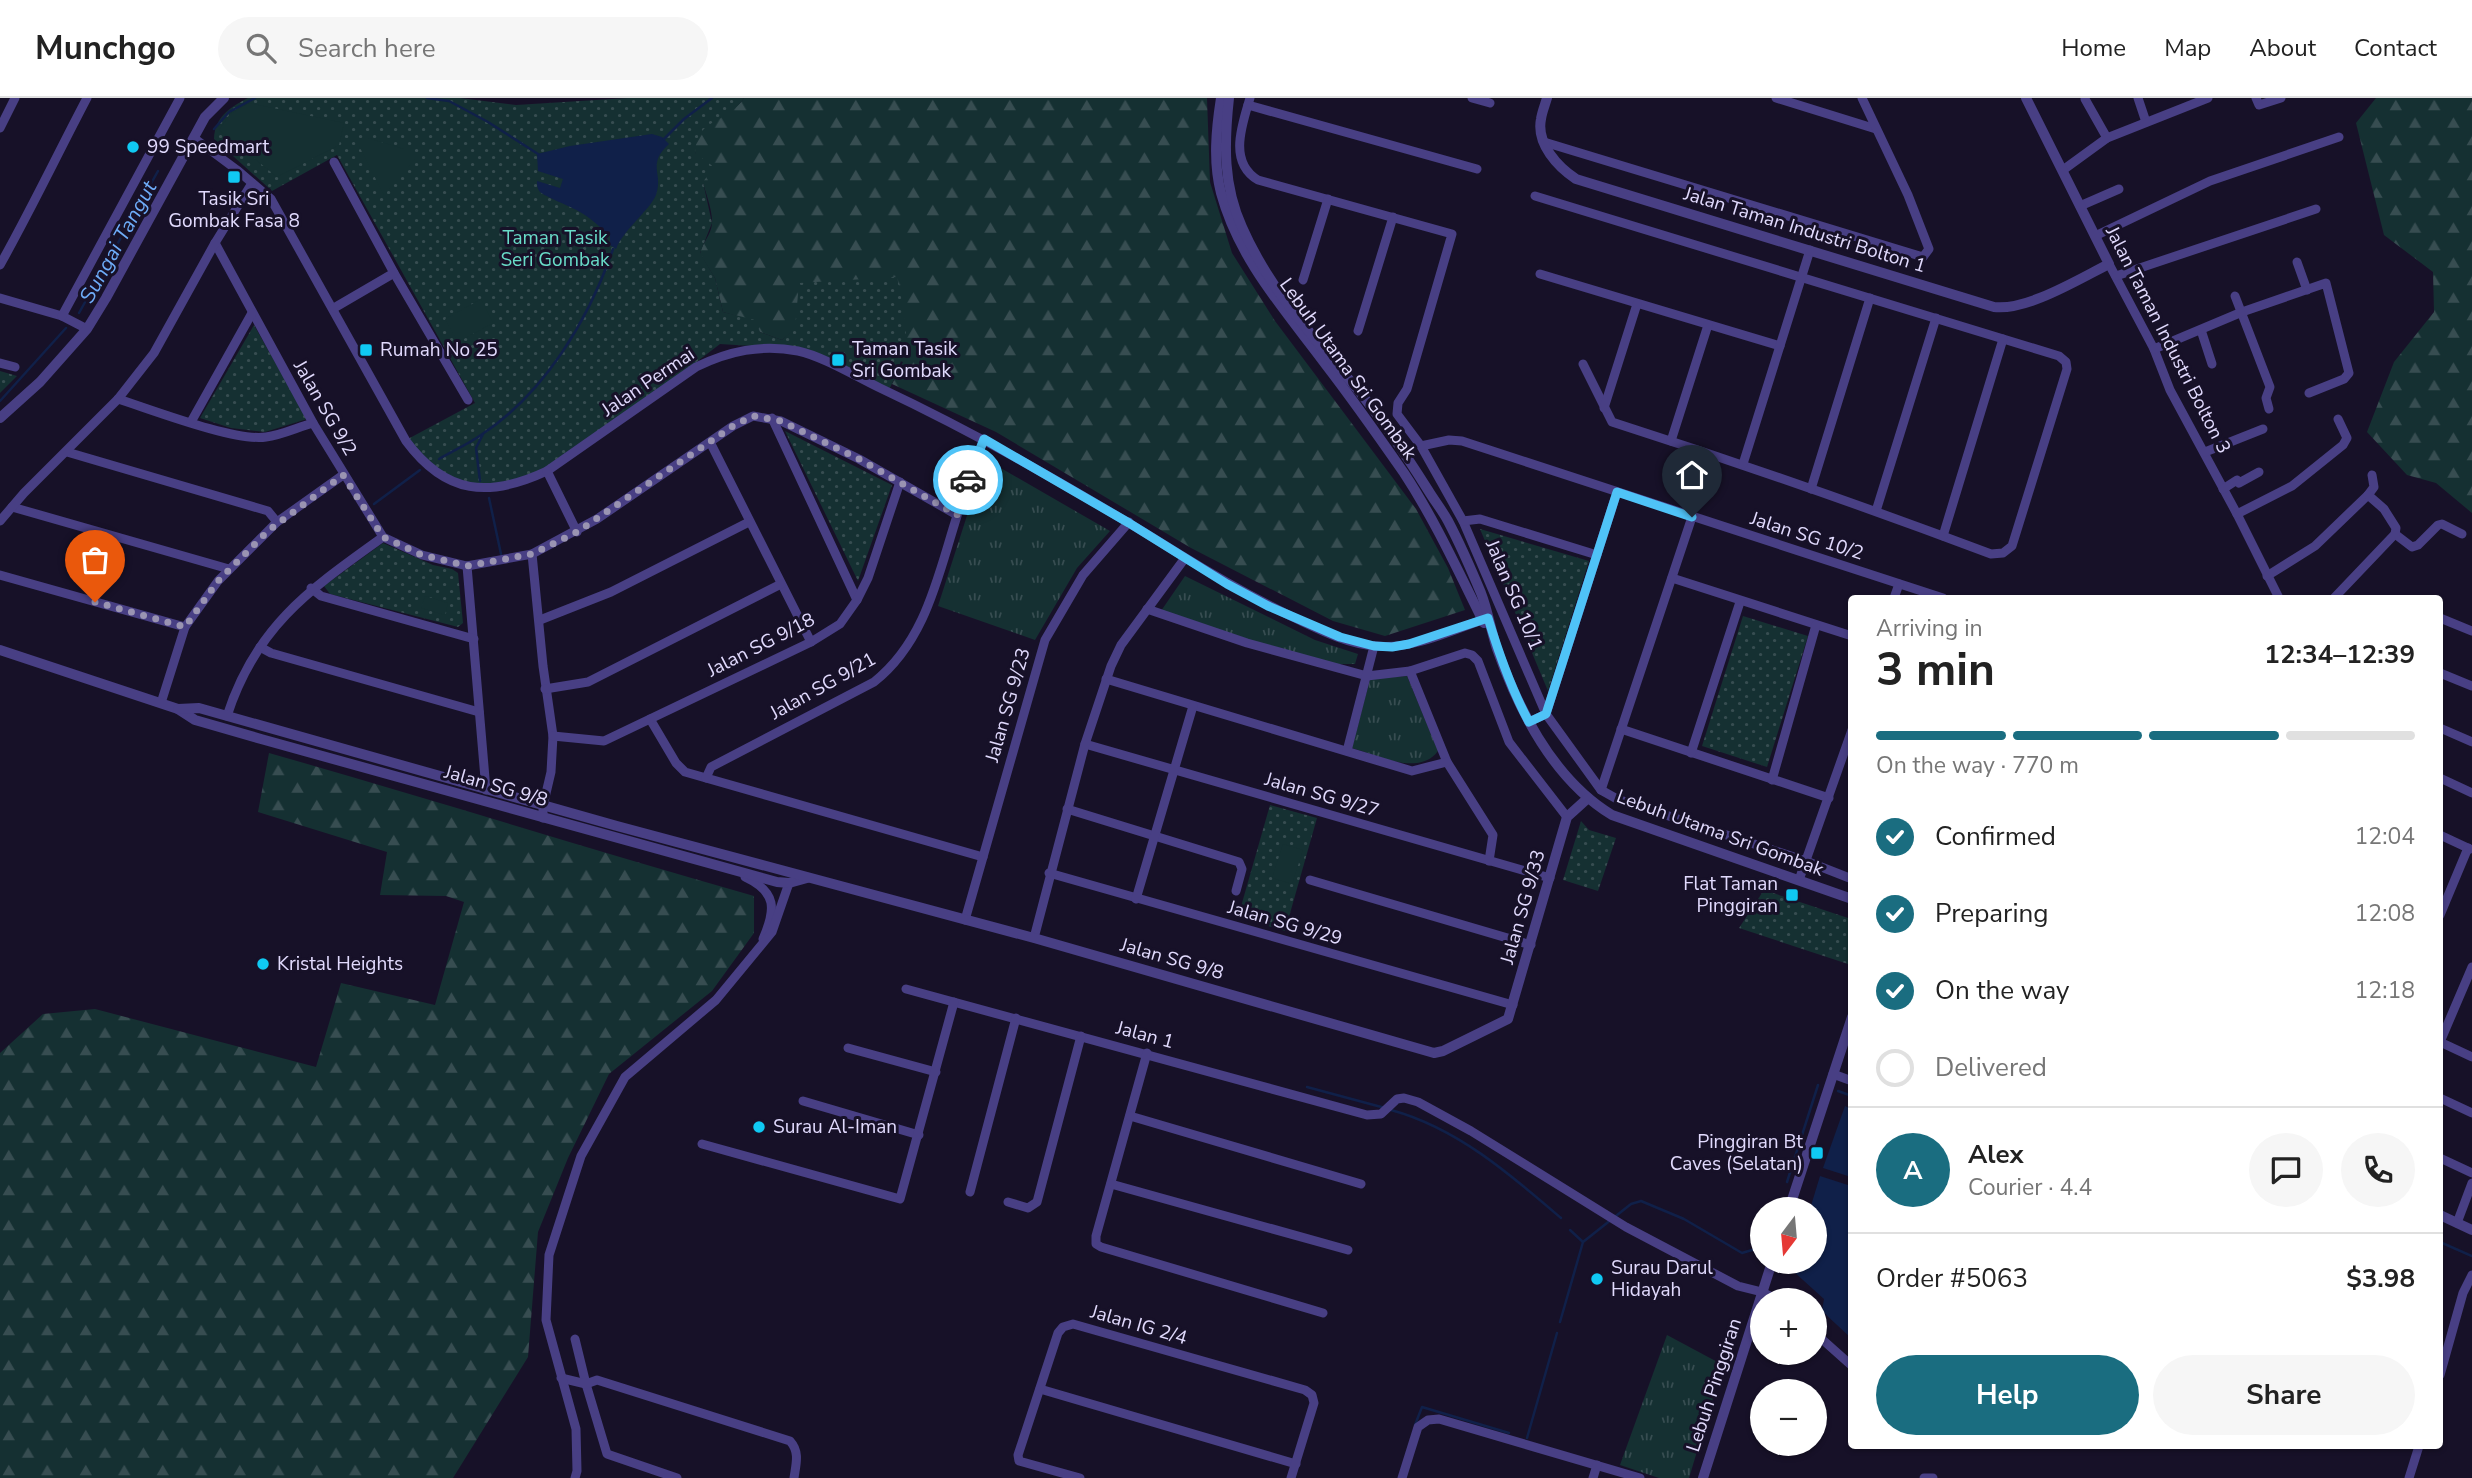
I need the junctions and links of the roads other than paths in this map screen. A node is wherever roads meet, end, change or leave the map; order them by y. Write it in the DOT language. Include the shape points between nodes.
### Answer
graph roads {
  1 [pos="15,98"];
  2 [pos="88,98"];
  3 [pos="180,98"];
  4 [pos="224,98"];
  5 [pos="1220,98"];
  6 [pos="1229,98"];
  7 [pos="1472,98"];
  8 [pos="1547,98"];
  9 [pos="1776,98"];
  10 [pos="1862,98"];
  11 [pos="2026,98"];
  12 [pos="2138,98"];
  13 [pos="2256,98"];
  14 [pos="2281,98"];
  15 [pos="2085,99"];
  16 [pos="2204,99"];
  17 [pos="1249,101"];
  18 [pos="1490,103"];
  19 [pos="2146,122"];
  20 [pos="0,128"];
  21 [pos="1876,129"];
  22 [pos="2339,137"];
  23 [pos="194,138"];
  24 [pos="2107,138"];
  25 [pos="1544,142"];
  26 [pos="334,162"];
  27 [pos="1477,169"];
  28 [pos="2063,170"];
  29 [pos="253,183"];
  30 [pos="2119,189"];
  31 [pos="1535,196"];
  32 [pos="1328,199"];
  33 [pos="2080,206"];
  34 [pos="2316,209"];
  35 [pos="1393,218"];
  36 [pos="2095,236"];
  37 [pos="215,243"];
  38 [pos="1810,250"];
  39 [pos="2297,262"];
  40 [pos="2109,264"];
  41 [pos="0,265"];
  42 [pos="394,272"];
  43 [pos="1540,274"];
  44 [pos="1801,276"];
  45 [pos="2116,276"];
  46 [pos="1303,280"];
  47 [pos="2306,290"];
  48 [pos="2235,296"];
  49 [pos="0,298"];
  50 [pos="1870,298"];
  51 [pos="1637,304"];
  52 [pos="334,308"];
  53 [pos="252,313"];
  54 [pos="2242,313"];
  55 [pos="62,316"];
  56 [pos="1936,318"];
  57 [pos="1707,325"];
  58 [pos="87,330"];
  59 [pos="2201,330"];
  60 [pos="1358,331"];
  61 [pos="2003,339"];
  62 [pos="1780,346"];
  63 [pos="2154,349"];
  64 [pos="0,363"];
  65 [pos="1583,364"];
  66 [pos="2212,364"];
  67 [pos="15,367"];
  68 [pos="2309,393"];
  69 [pos="118,398"];
  70 [pos="468,400"];
  71 [pos="1604,408"];
  72 [pos="2269,409"];
  73 [pos="0,418"];
  74 [pos="772,418"];
  75 [pos="2338,419"];
  76 [pos="191,422"];
  77 [pos="313,423"];
  78 [pos="2263,429"];
  79 [pos="984,439"];
  80 [pos="1671,441"];
  81 [pos="710,442"];
  82 [pos="1421,446"];
  83 [pos="66,452"];
  84 [pos="2205,453"];
  85 [pos="1743,464"];
  86 [pos="547,471"];
  87 [pos="2259,472"];
  88 [pos="343,475"];
  89 [pos="2372,475"];
  90 [pos="900,482"];
  91 [pos="1811,489"];
  92 [pos="2223,489"];
  93 [pos="1617,492"];
  94 [pos="2368,495"];
  95 [pos="12,507"];
  96 [pos="1876,510"];
  97 [pos="2238,514"];
  98 [pos="957,515"];
  99 [pos="1692,517"];
  100 [pos="0,521"];
  101 [pos="1463,521"];
  102 [pos="278,522"];
  103 [pos="749,522"];
  104 [pos="1129,523"];
  105 [pos="577,532"];
  106 [pos="2395,534"];
  107 [pos="2462,534"];
  108 [pos="1944,536"];
  109 [pos="383,537"];
  110 [pos="532,554"];
  111 [pos="1597,555"];
  112 [pos="1185,558"];
  113 [pos="467,566"];
  114 [pos="229,569"];
  115 [pos="0,575"];
  116 [pos="2267,576"];
  117 [pos="1672,578"];
  118 [pos="781,584"];
  119 [pos="1899,584"];
  120 [pos="312,588"];
  121 [pos="1895,595"];
  122 [pos="1933,595"];
  123 [pos="2277,595"];
  124 [pos="2337,595"];
  125 [pos="857,600"];
  126 [pos="1741,602"];
  127 [pos="1147,609"];
  128 [pos="1485,619"];
  129 [pos="2443,619"];
  130 [pos="540,620"];
  131 [pos="1816,625"];
  132 [pos="185,627"];
  133 [pos="2472,631"];
  134 [pos="1848,635"];
  135 [pos="474,639"];
  136 [pos="811,642"];
  137 [pos="1374,646"];
  138 [pos="260,647"];
  139 [pos="0,650"];
  140 [pos="1410,671"];
  141 [pos="2443,674"];
  142 [pos="1367,676"];
  143 [pos="1106,679"];
  144 [pos="2472,686"];
  145 [pos="545,689"];
  146 [pos="161,703"];
  147 [pos="1193,706"];
  148 [pos="178,709"];
  149 [pos="479,712"];
  150 [pos="1546,714"];
  151 [pos="227,716"];
  152 [pos="650,719"];
  153 [pos="1529,722"];
  154 [pos="1621,729"];
  155 [pos="2443,729"];
  156 [pos="552,736"];
  157 [pos="1848,742"];
  158 [pos="2472,742"];
  159 [pos="1085,744"];
  160 [pos="1347,751"];
  161 [pos="1691,752"];
  162 [pos="1447,762"];
  163 [pos="1174,770"];
  164 [pos="706,778"];
  165 [pos="2443,779"];
  166 [pos="1772,780"];
  167 [pos="486,790"];
  168 [pos="1601,790"];
  169 [pos="2472,793"];
  170 [pos="1588,798"];
  171 [pos="1829,798"];
  172 [pos="542,806"];
  173 [pos="1067,809"];
  174 [pos="1567,817"];
  175 [pos="543,818"];
  176 [pos="1155,835"];
  177 [pos="2443,836"];
  178 [pos="2470,849"];
  179 [pos="983,858"];
  180 [pos="1489,861"];
  181 [pos="1806,861"];
  182 [pos="720,866"];
  183 [pos="781,871"];
  184 [pos="1049,873"];
  185 [pos="1848,877"];
  186 [pos="807,878"];
  187 [pos="1550,878"];
  188 [pos="1310,880"];
  189 [pos="1799,880"];
  190 [pos="789,883"];
  191 [pos="1236,891"];
  192 [pos="1848,898"];
  193 [pos="1136,899"];
  194 [pos="2443,908"];
  195 [pos="965,920"];
  196 [pos="1034,938"];
  197 [pos="1531,945"];
  198 [pos="758,950"];
  199 [pos="2472,967"];
  200 [pos="906,989"];
  201 [pos="954,1002"];
  202 [pos="1513,1005"];
  203 [pos="1016,1018"];
  204 [pos="1848,1029"];
  205 [pos="2443,1035"];
  206 [pos="1081,1036"];
  207 [pos="2443,1043"];
  208 [pos="848,1048"];
  209 [pos="1147,1053"];
  210 [pos="2472,1056"];
  211 [pos="936,1072"];
  212 [pos="1833,1074"];
  213 [pos="1848,1079"];
  214 [pos="2443,1099"];
  215 [pos="803,1101"];
  216 [pos="2472,1113"];
  217 [pos="1130,1116"];
  218 [pos="919,1135"];
  219 [pos="702,1144"];
  220 [pos="2443,1159"];
  221 [pos="2472,1173"];
  222 [pos="2472,1183"];
  223 [pos="1111,1184"];
  224 [pos="1362,1184"];
  225 [pos="970,1192"];
  226 [pos="1793,1197"];
  227 [pos="1008,1202"];
  228 [pos="2443,1216"];
  229 [pos="2456,1223"];
  230 [pos="2472,1230"];
  231 [pos="1348,1250"];
  232 [pos="2472,1275"];
  233 [pos="1750,1289"];
  234 [pos="1323,1313"];
  235 [pos="1750,1330"];
  236 [pos="575,1339"];
  237 [pos="1827,1344"];
  238 [pos="1848,1362"];
  239 [pos="2443,1364"];
  240 [pos="561,1378"];
  241 [pos="586,1384"];
  242 [pos="1040,1389"];
  243 [pos="2418,1449"];
  244 [pos="1296,1464"];
  245 [pos="1597,1465"];
  246 [pos="575,1478"];
  247 [pos="677,1478"];
  248 [pos="794,1478"];
  249 [pos="1080,1478"];
  250 [pos="1291,1478"];
  251 [pos="1402,1478"];
  252 [pos="1593,1478"];
  253 [pos="1640,1478"];
  254 [pos="1703,1478"];
  255 [pos="1924,1478"];
  256 [pos="1933,1478"];
  257 [pos="2409,1478"];
  1 -- 20 [label="street"];
  2 -- 41 [label="street"];
  3 -- 55 [label="street"];
  4 -- 23 [label="street" via="205,117"];
  5 -- 128 [label="street, Lebuh Utama Sri Gombak" via="1216,167 1242,247 1404,474"];
  6 -- 128 [label="street, Lebuh Utama Sri Gombak" via="1225,135 1228,186 1251,248 1303,325 1399,443 1447,519 1481,594"];
  7 -- 18 [label="street"];
  8 -- 25 [label="street" via="1540,122"];
  9 -- 21 [label="street"];
  10 -- 21 [label="street"];
  11 -- 28 [label="street, Jalan Taman Industri Bolton 3"];
  12 -- 19 [label="street"];
  13 -- 14 [label="street" via="2259,105"];
  15 -- 24 [label="street"];
  16 -- 19 [label="street"];
  17 -- 27 [label="street"];
  17 -- 32 [label="street" via="1239,153 1247,174"];
  19 -- 24 [label="street"];
  21 -- 25 [label="street" via="1908,195 1929,249 1927,255"];
  22 -- 36 [label="street" via="2210,181"];
  23 -- 29 [label="street, Jalan Permai"];
  23 -- 58 [label="street"];
  24 -- 28 [label="street"];
  25 -- 38 [label="street, Jalan Taman Industri Bolton 1" via="1562,170 1576,178"];
  26 -- 42 [label="street"];
  28 -- 33 [label="street, Jalan Taman Industri Bolton 3"];
  29 -- 37 [label="street"];
  29 -- 52 [label="street, Jalan Permai" via="279,211"];
  30 -- 33 [label="street"];
  31 -- 44 [label="street"];
  32 -- 35 [label="street"];
  32 -- 46 [label="street"];
  33 -- 36 [label="street, Jalan Taman Industri Bolton 3"];
  34 -- 45 [label="street"];
  35 -- 60 [label="street"];
  35 -- 82 [label="street, Jalan SG 10/1" via="1452,234 1407,389 1398,403 1397,414"];
  36 -- 40 [label="street, Jalan Taman Industri Bolton 3"];
  37 -- 53 [label="street, Jalan SG 9/2"];
  37 -- 69 [label="street" via="154,353"];
  38 -- 40 [label="street, Jalan Taman Industri Bolton 1" via="2005,308 2026,304"];
  38 -- 44 [label="street"];
  39 -- 47 [label="street"];
  40 -- 45 [label="street, Jalan Taman Industri Bolton 3"];
  42 -- 52 [label="street"];
  42 -- 70 [label="street"];
  43 -- 51 [label="street"];
  44 -- 50 [label="street"];
  44 -- 62 [label="street"];
  45 -- 63 [label="street, Jalan Taman Industri Bolton 3"];
  47 -- 54 [label="street"];
  47 -- 68 [label="street" via="2326,283 2349,373"];
  48 -- 54 [label="street"];
  49 -- 55 [label="street"];
  50 -- 56 [label="street"];
  50 -- 91 [label="street"];
  51 -- 57 [label="street"];
  51 -- 71 [label="street"];
  52 -- 86 [label="street, Jalan Permai" via="406,441 426,464 451,480 485,489 512,485"];
  53 -- 76 [label="street"];
  53 -- 77 [label="street, Jalan SG 9/2"];
  54 -- 59 [label="street"];
  54 -- 72 [label="street" via="2270,387"];
  55 -- 58 [label="street"];
  56 -- 61 [label="street"];
  56 -- 96 [label="street"];
  57 -- 62 [label="street"];
  57 -- 80 [label="street"];
  58 -- 73 [label="street"];
  59 -- 63 [label="street"];
  59 -- 66 [label="street"];
  61 -- 108 [label="street"];
  61 -- 108 [label="street" via="2059,356 2067,369 2012,547 2003,554 1991,554"];
  62 -- 85 [label="street"];
  63 -- 84 [label="street, Jalan Taman Industri Bolton 3" via="2170,390"];
  64 -- 67 [label="street"];
  65 -- 71 [label="street"];
  69 -- 76 [label="street"];
  69 -- 83 [label="street"];
  71 -- 80 [label="street" via="1612,422"];
  74 -- 81 [label="street" via="753,416"];
  74 -- 90 [label="street"];
  74 -- 125 [label="street"];
  75 -- 97 [label="street" via="2347,438 2343,446 2292,486"];
  76 -- 77 [label="street" via="265,438"];
  77 -- 88 [label="street, Jalan SG 9/2"];
  78 -- 84 [label="street"];
  79 -- 86 [label="street, Jalan Permai" via="803,352 749,349 723,354 696,367"];
  79 -- 98 [label="street, Jalan SG 9/21"];
  79 -- 104 [label="street, Jalan Permai"];
  80 -- 85 [label="street"];
  81 -- 103 [label="street"];
  81 -- 105 [label="street"];
  82 -- 93 [label="street, Jalan SG 10/2" via="1462,441"];
  82 -- 101 [label="street, Jalan SG 10/1"];
  83 -- 95 [label="street"];
  83 -- 102 [label="street" via="268,511"];
  84 -- 92 [label="street, Jalan Taman Industri Bolton 3"];
  85 -- 91 [label="street"];
  86 -- 105 [label="street"];
  87 -- 92 [label="street"];
  88 -- 102 [label="street"];
  88 -- 109 [label="street, Jalan SG 9/2"];
  89 -- 94 [label="street" via="2374,487"];
  90 -- 98 [label="street"];
  90 -- 125 [label="street, Jalan SG 9/18"];
  91 -- 96 [label="street"];
  92 -- 97 [label="street, Jalan Taman Industri Bolton 3"];
  93 -- 99 [label="street, Jalan SG 10/2"];
  93 -- 111 [label="street"];
  94 -- 106 [label="street" via="2384,509"];
  94 -- 116 [label="street" via="2315,546"];
  95 -- 100 [label="street"];
  95 -- 114 [label="street"];
  96 -- 108 [label="street"];
  97 -- 116 [label="street, Jalan Taman Industri Bolton 3"];
  98 -- 164 [label="street, Jalan SG 9/21" via="930,605 895,664 874,682 711,767"];
  99 -- 117 [label="street"];
  99 -- 119 [label="street, Jalan SG 10/2"];
  101 -- 111 [label="street" via="1480,519"];
  101 -- 150 [label="street, Jalan SG 10/1"];
  102 -- 114 [label="street"];
  103 -- 118 [label="street"];
  103 -- 130 [label="street" via="611,592"];
  104 -- 112 [label="street, Jalan Permai"];
  104 -- 179 [label="street, Jalan SG 9/23" via="1083,575 1045,640"];
  105 -- 110 [label="street"];
  106 -- 107 [label="street" via="2413,547 2442,523"];
  106 -- 124 [label="street"];
  109 -- 113 [label="street" via="422,555"];
  109 -- 120 [label="street"];
  110 -- 113 [label="street"];
  110 -- 130 [label="street"];
  111 -- 150 [label="street"];
  112 -- 127 [label="street"];
  112 -- 137 [label="street, Jalan Permai" via="1268,606 1326,632"];
  113 -- 135 [label="street"];
  114 -- 132 [label="street"];
  115 -- 132 [label="street"];
  116 -- 123 [label="street, Jalan Taman Industri Bolton 3"];
  117 -- 126 [label="street"];
  117 -- 154 [label="street"];
  118 -- 136 [label="street"];
  118 -- 145 [label="street" via="587,682"];
  119 -- 121 [label="street"];
  119 -- 122 [label="street, Jalan SG 10/2"];
  120 -- 135 [label="street" via="321,597"];
  120 -- 138 [label="street"];
  125 -- 136 [label="street, Jalan SG 9/18" via="840,624"];
  126 -- 131 [label="street"];
  126 -- 161 [label="street"];
  127 -- 142 [label="street"];
  127 -- 143 [label="street" via="1121,645"];
  128 -- 137 [label="street, Jalan Permai" via="1409,644"];
  128 -- 153 [label="street, Lebuh Utama Sri Gombak"];
  129 -- 133 [label="street"];
  130 -- 145 [label="street"];
  131 -- 134 [label="street"];
  131 -- 166 [label="street"];
  132 -- 146 [label="street"];
  135 -- 149 [label="street"];
  136 -- 152 [label="street, Jalan SG 9/18"];
  137 -- 142 [label="street"];
  138 -- 149 [label="street"];
  138 -- 151 [label="street" via="246,668"];
  139 -- 146 [label="street, Jalan SG 9/8"];
  140 -- 142 [label="street"];
  140 -- 162 [label="street"];
  140 -- 174 [label="street" via="1465,653 1472,655 1509,742"];
  141 -- 144 [label="street"];
  142 -- 160 [label="street"];
  143 -- 147 [label="street"];
  143 -- 159 [label="street"];
  145 -- 156 [label="street"];
  146 -- 148 [label="street, Jalan SG 9/8"];
  147 -- 160 [label="street"];
  147 -- 163 [label="street"];
  148 -- 151 [label="street, Jalan SG 9/8" via="199,708"];
  148 -- 175 [label="street, Jalan SG 9/8" via="195,720"];
  149 -- 167 [label="street"];
  150 -- 153 [label="street"];
  150 -- 168 [label="street, Jalan SG 10/1"];
  151 -- 167 [label="street, Jalan SG 9/8"];
  152 -- 156 [label="street, Jalan SG 9/18" via="604,741"];
  152 -- 164 [label="street" via="676,764"];
  153 -- 170 [label="street, Lebuh Utama Sri Gombak"];
  154 -- 161 [label="street"];
  154 -- 168 [label="street"];
  155 -- 158 [label="street"];
  156 -- 172 [label="street" via="551,772"];
  157 -- 171 [label="street"];
  159 -- 163 [label="street, Jalan SG 9/27"];
  159 -- 173 [label="street"];
  160 -- 162 [label="street" via="1412,771"];
  161 -- 166 [label="street"];
  162 -- 180 [label="street" via="1493,835"];
  163 -- 176 [label="street"];
  163 -- 180 [label="street, Jalan SG 9/27"];
  164 -- 179 [label="street"];
  165 -- 169 [label="street"];
  166 -- 171 [label="street"];
  167 -- 172 [label="street, Jalan SG 9/8"];
  168 -- 181 [label="street"];
  170 -- 174 [label="street"];
  170 -- 189 [label="street, Lebuh Utama Sri Gombak" via="1622,819"];
  171 -- 181 [label="street"];
  172 -- 175 [label="street"];
  172 -- 183 [label="street, Jalan SG 9/8"];
  173 -- 176 [label="street"];
  173 -- 184 [label="street"];
  174 -- 187 [label="street, Jalan SG 9/33"];
  175 -- 182 [label="street, Jalan SG 9/8"];
  176 -- 191 [label="street" via="1239,862 1242,869"];
  176 -- 193 [label="street"];
  177 -- 178 [label="street"];
  178 -- 194 [label="street"];
  179 -- 195 [label="street, Jalan SG 9/23"];
  180 -- 187 [label="street, Jalan SG 9/27"];
  181 -- 185 [label="street"];
  181 -- 189 [label="street"];
  182 -- 190 [label="street, Jalan SG 9/8"];
  182 -- 198 [label="street" via="760,884 769,894 772,913"];
  183 -- 186 [label="street, Jalan SG 9/8"];
  183 -- 190 [label="street"];
  184 -- 193 [label="street, Jalan SG 9/29"];
  184 -- 196 [label="street"];
  186 -- 190 [label="street, Jalan SG 9/8"];
  186 -- 195 [label="street, Jalan SG 9/8"];
  187 -- 197 [label="street, Jalan SG 9/33"];
  188 -- 197 [label="street"];
  189 -- 192 [label="street, Lebuh Utama Sri Gombak"];
  190 -- 198 [label="street" via="778,923"];
  193 -- 202 [label="street, Jalan SG 9/29"];
  195 -- 196 [label="street, Jalan SG 9/8"];
  196 -- 202 [label="street, Jalan SG 9/8" via="1434,1053 1508,1020"];
  197 -- 202 [label="street, Jalan SG 9/33"];
  198 -- 240 [label="street" via="716,1000 625,1077 581,1156 549,1255 546,1320"];
  199 -- 205 [label="street"];
  200 -- 201 [label="street, Jalan 1"];
  201 -- 203 [label="street, Jalan 1"];
  201 -- 211 [label="street"];
  203 -- 206 [label="street, Jalan 1"];
  203 -- 225 [label="street"];
  204 -- 212 [label="street"];
  206 -- 209 [label="street, Jalan 1"];
  206 -- 227 [label="street" via="1037,1202 1028,1208"];
  207 -- 210 [label="street"];
  208 -- 211 [label="street"];
  209 -- 217 [label="street"];
  209 -- 233 [label="street, Jalan 1" via="1378,1115 1404,1098 1418,1102 1626,1227"];
  211 -- 218 [label="street"];
  212 -- 213 [label="street"];
  212 -- 226 [label="street"];
  214 -- 216 [label="street"];
  215 -- 218 [label="street"];
  217 -- 223 [label="street"];
  217 -- 224 [label="street"];
  218 -- 219 [label="street" via="900,1199"];
  220 -- 221 [label="street"];
  222 -- 229 [label="street"];
  223 -- 231 [label="street"];
  223 -- 234 [label="street" via="1096,1244"];
  228 -- 229 [label="street"];
  229 -- 230 [label="street"];
  232 -- 239 [label="street"];
  235 -- 254 [label="street, Lebuh Pinggiran"];
  236 -- 241 [label="street"];
  237 -- 238 [label="street"];
  240 -- 241 [label="street"];
  240 -- 246 [label="street" via="576,1429"];
  241 -- 247 [label="street" via="607,1454"];
  241 -- 248 [label="street" via="597,1380 790,1441 796,1447"];
  242 -- 244 [label="street"];
  242 -- 244 [label="street, Jalan IG 2/4" via="1058,1333 1073,1324 1305,1390 1314,1404"];
  242 -- 249 [label="street, Jalan IG 2/4" via="1019,1461"];
  243 -- 257 [label="street"];
  244 -- 250 [label="street"];
  245 -- 251 [label="street" via="1439,1419 1418,1427"];
  245 -- 252 [label="street"];
  245 -- 253 [label="street"];
  255 -- 256 [label="street"];
}
